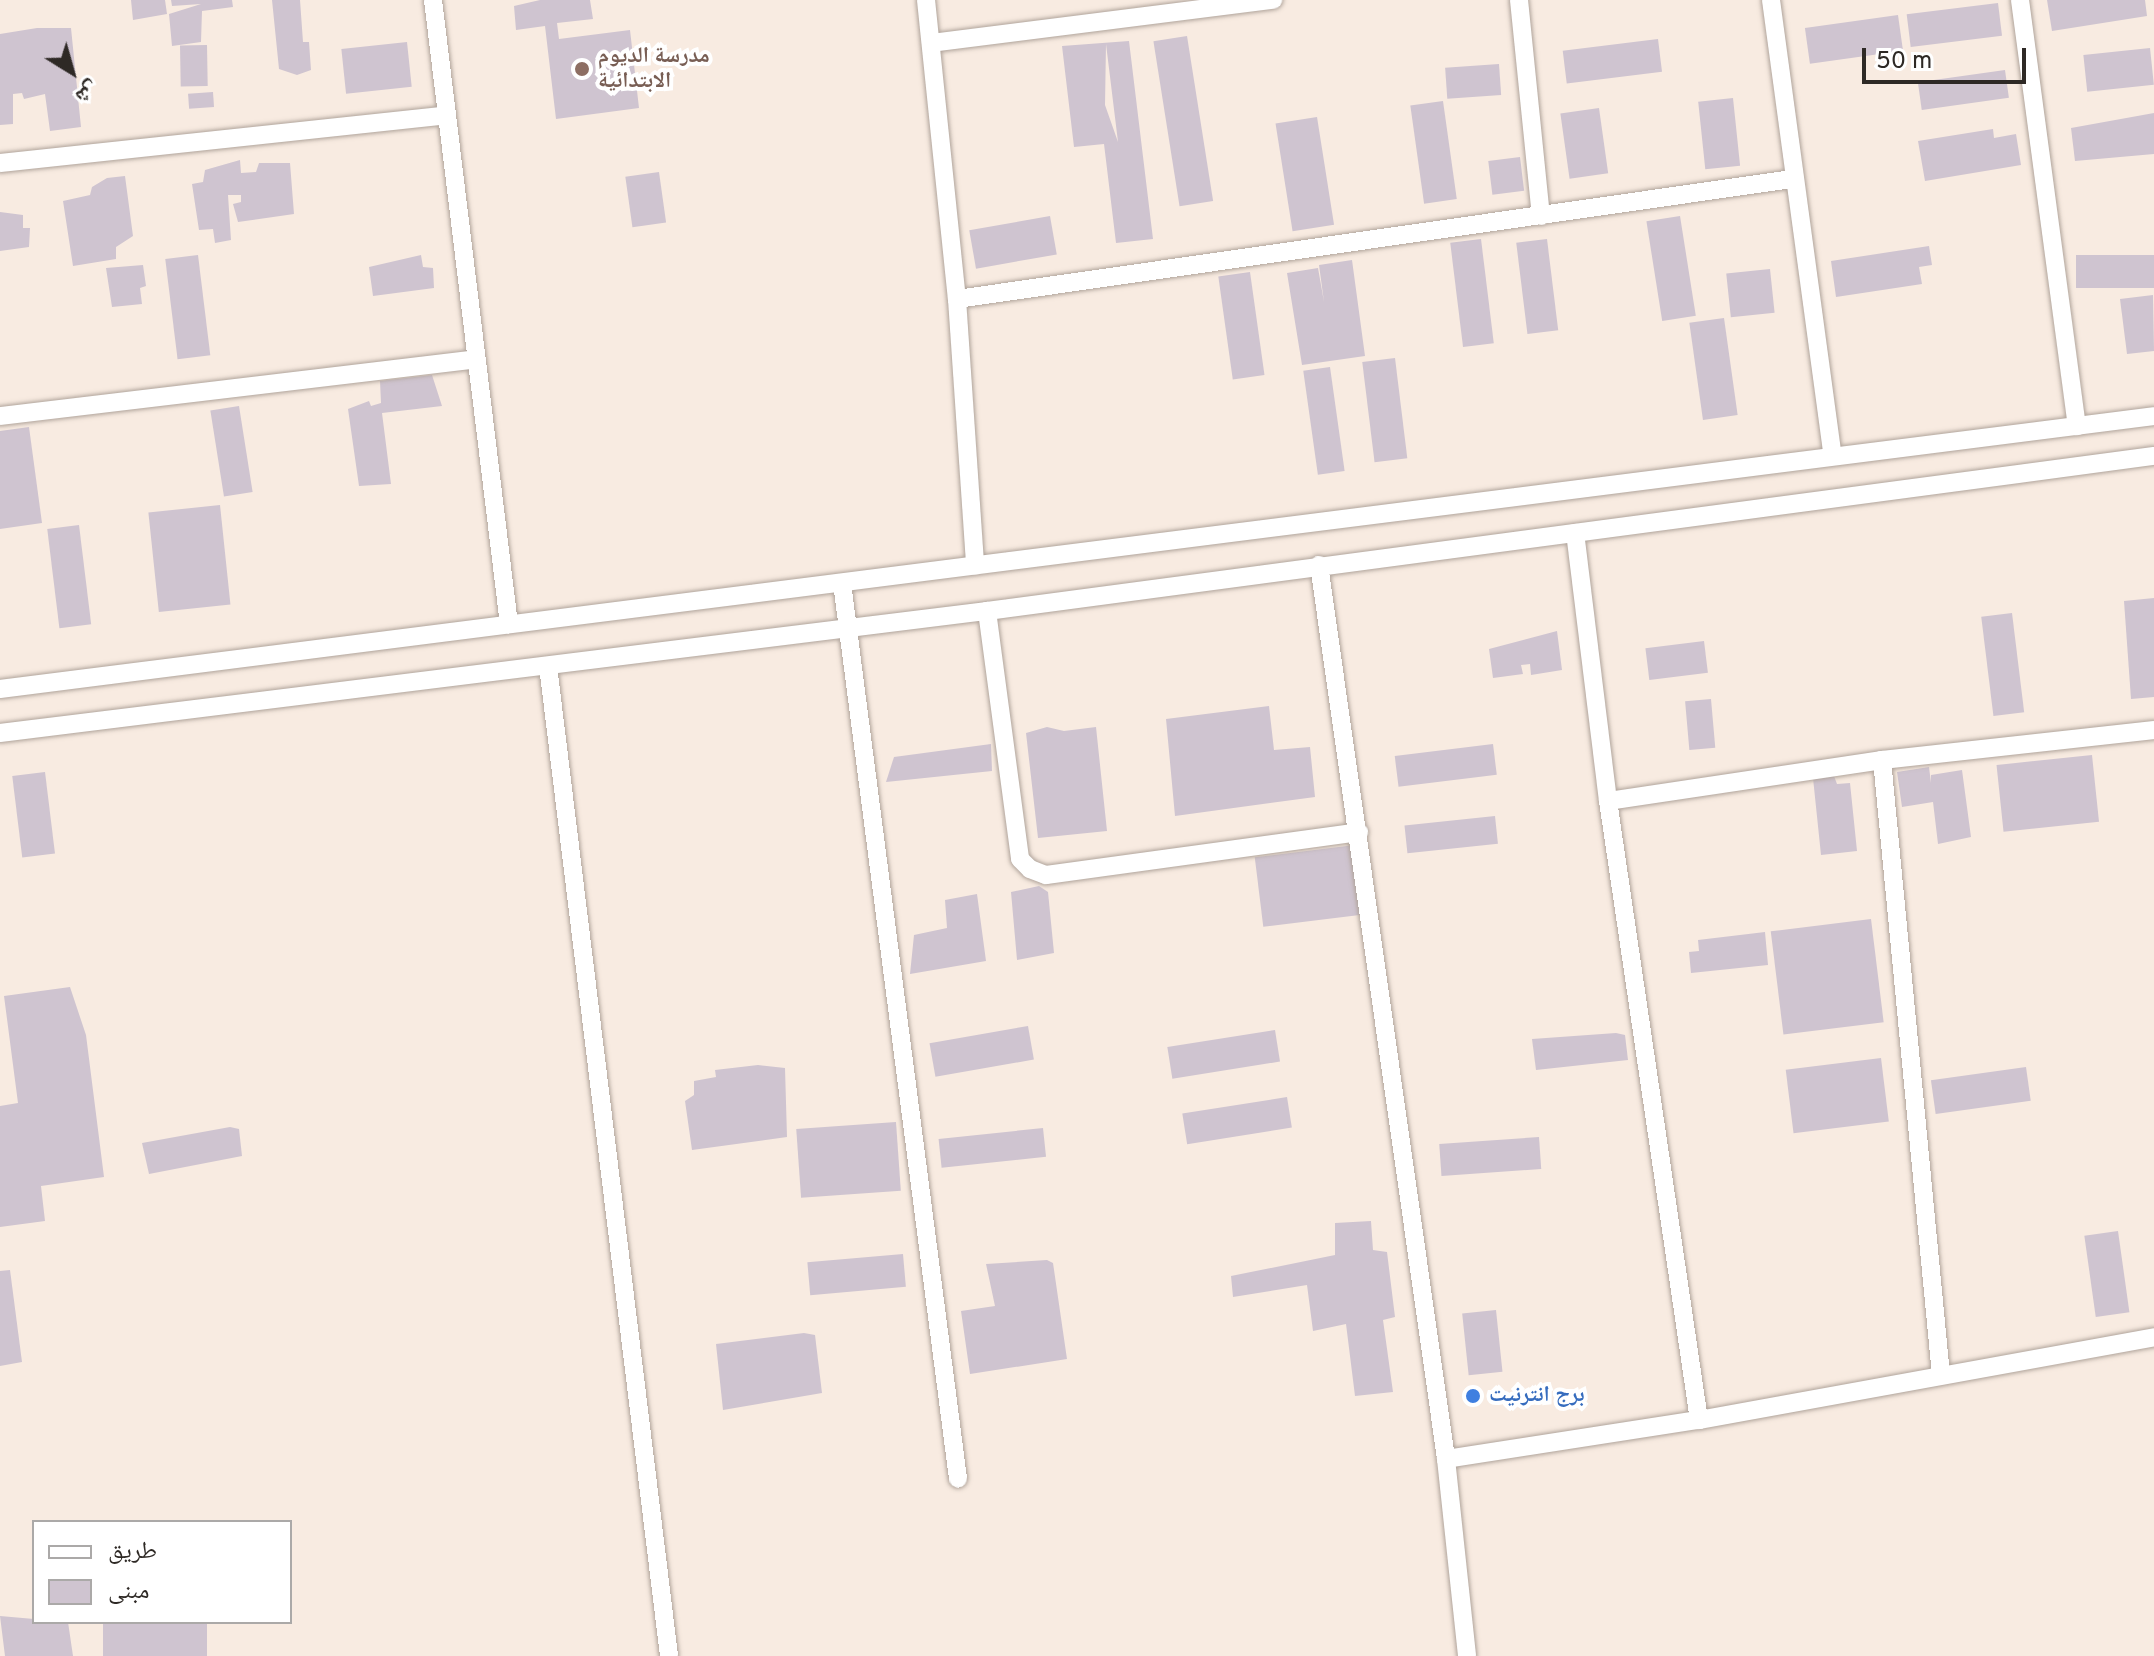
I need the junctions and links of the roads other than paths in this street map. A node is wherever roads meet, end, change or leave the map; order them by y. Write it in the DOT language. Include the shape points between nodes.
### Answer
graph roads {
  1 [pos="433,0"];
  2 [pos="926,0"];
  3 [pos="1273,0"];
  4 [pos="1519,0"];
  5 [pos="1771,0"];
  6 [pos="2020,0"];
  7 [pos="931,43"];
  8 [pos="446,115"];
  9 [pos="0,163"];
  10 [pos="1792,179"];
  11 [pos="1541,216"];
  12 [pos="957,299"];
  13 [pos="476,359"];
  14 [pos="0,416"];
  15 [pos="2154,416"];
  16 [pos="2077,426"];
  17 [pos="1833,456"];
  18 [pos="2154,456"];
  19 [pos="1575,533"];
  20 [pos="975,565"];
  21 [pos="1319,565"];
  22 [pos="842,583"];
  23 [pos="987,611"];
  24 [pos="509,624"];
  25 [pos="847,628"];
  26 [pos="548,666"];
  27 [pos="0,689"];
  28 [pos="2154,730"];
  29 [pos="0,733"];
  30 [pos="1882,760"];
  31 [pos="1608,801"];
  32 [pos="1359,832"];
  33 [pos="2154,1337"];
  34 [pos="1941,1375"];
  35 [pos="1699,1420"];
  36 [pos="1446,1459"];
  37 [pos="958,1479"];
  38 [pos="669,1656"];
  39 [pos="1467,1656"];
  1 -- 8 [label="street"];
  2 -- 7 [label="street"];
  3 -- 7 [label="street"];
  4 -- 11 [label="street"];
  5 -- 10 [label="street"];
  6 -- 16 [label="street"];
  7 -- 12 [label="street"];
  8 -- 9 [label="street"];
  8 -- 13 [label="street"];
  10 -- 11 [label="street"];
  10 -- 17 [label="street"];
  11 -- 12 [label="street"];
  12 -- 20 [label="street"];
  13 -- 14 [label="street"];
  13 -- 24 [label="street"];
  15 -- 16 [label="street"];
  16 -- 17 [label="street"];
  17 -- 20 [label="street"];
  18 -- 19 [label="street"];
  19 -- 21 [label="street"];
  19 -- 31 [label="street"];
  20 -- 22 [label="street"];
  21 -- 23 [label="street"];
  21 -- 32 [label="street"];
  22 -- 24 [label="street"];
  22 -- 25 [label="street"];
  23 -- 25 [label="street"];
  23 -- 32 [label="street" via="1020,859 1030,869 1046,875"];
  24 -- 27 [label="street"];
  25 -- 26 [label="street"];
  25 -- 37 [label="street"];
  26 -- 29 [label="street"];
  26 -- 38 [label="street"];
  28 -- 30 [label="street"];
  30 -- 31 [label="street"];
  30 -- 34 [label="street"];
  31 -- 35 [label="street"];
  32 -- 36 [label="street"];
  33 -- 34 [label="street"];
  34 -- 35 [label="street"];
  35 -- 36 [label="street"];
  36 -- 39 [label="street"];
}
